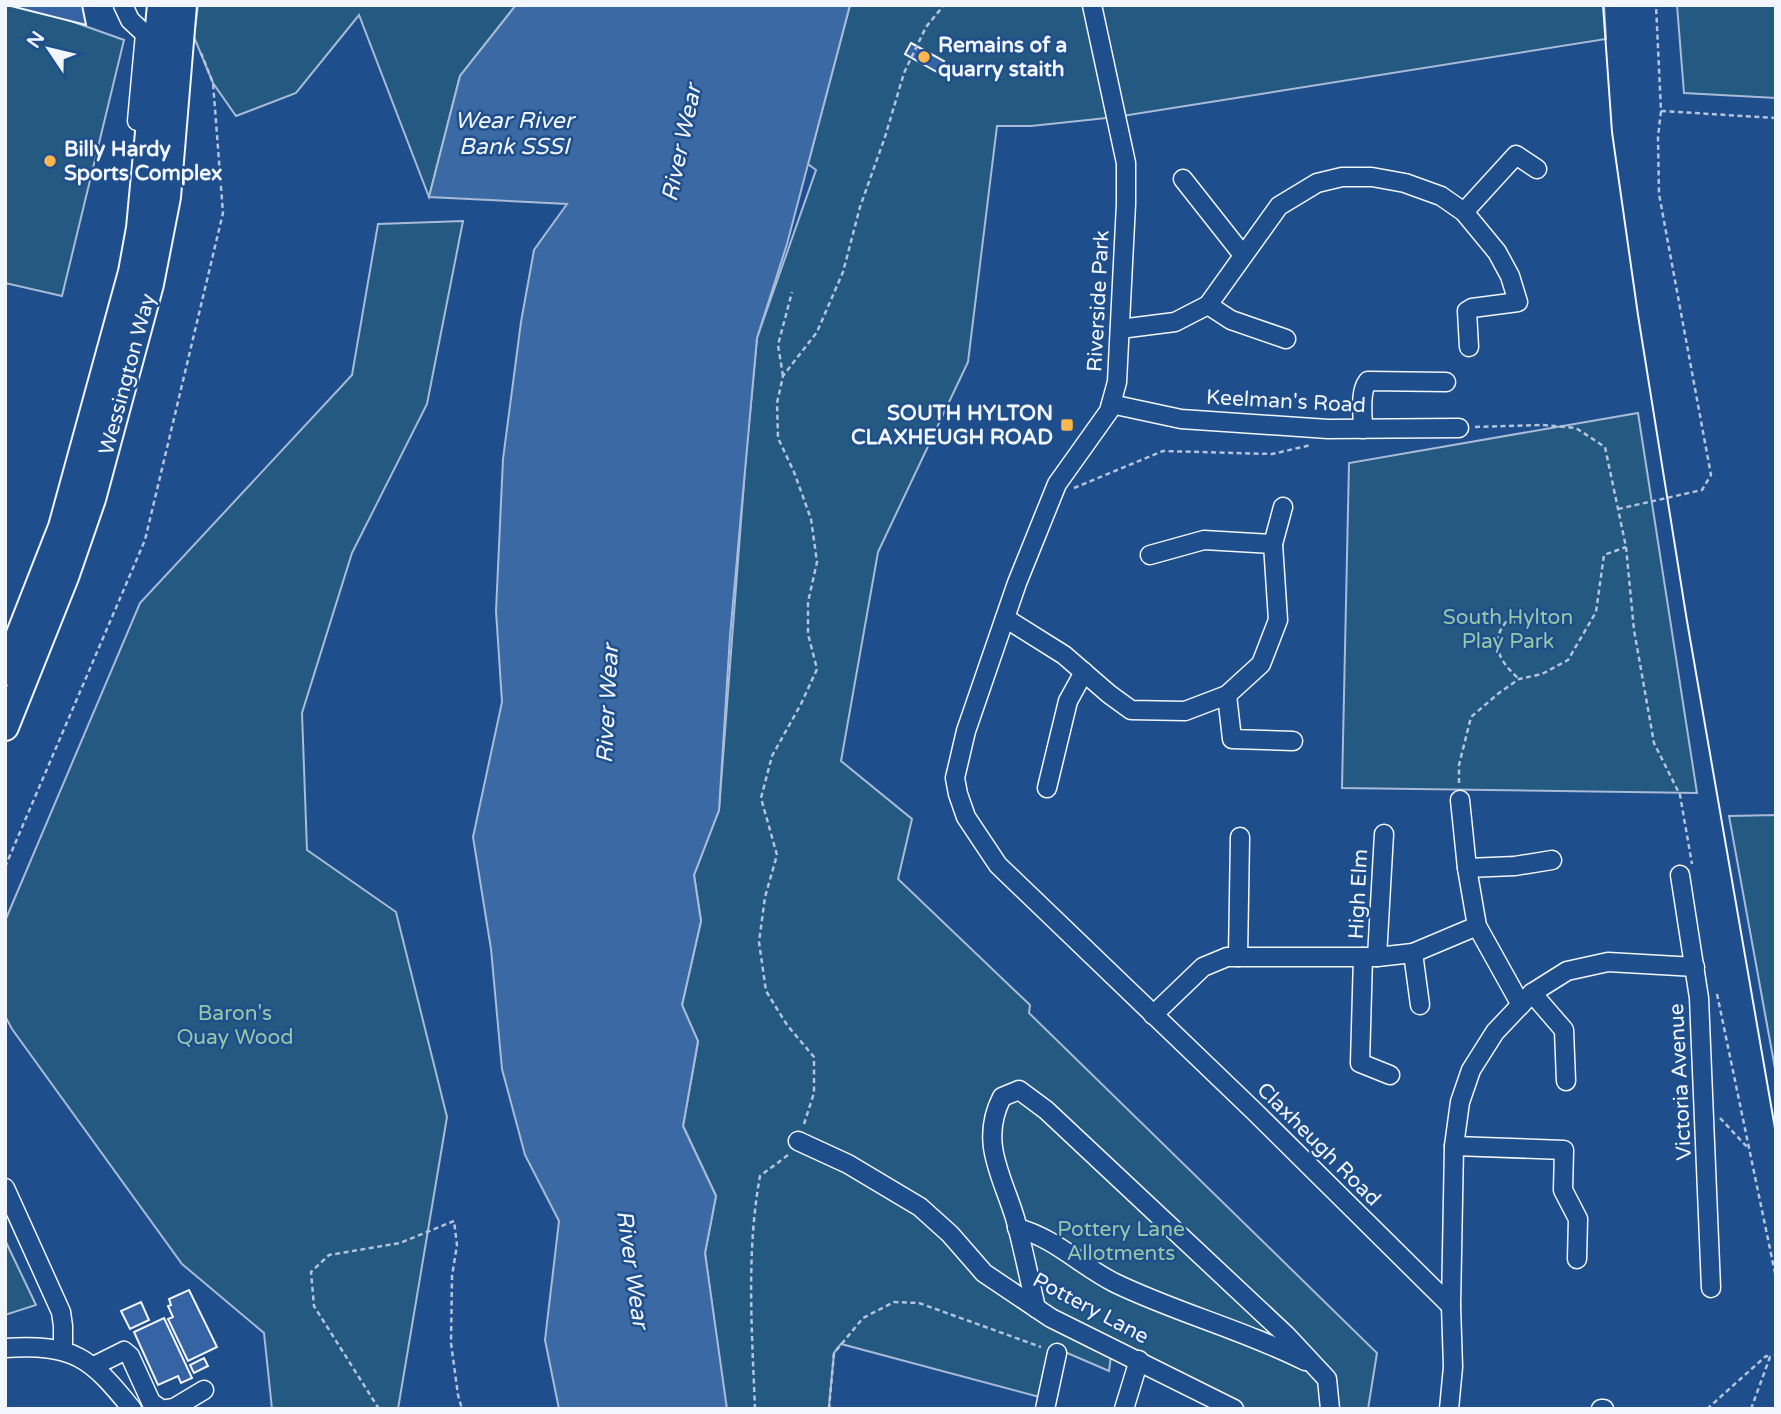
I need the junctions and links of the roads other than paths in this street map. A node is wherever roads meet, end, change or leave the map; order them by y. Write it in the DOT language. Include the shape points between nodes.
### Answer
graph roads {
  1 [pos="122,5"];
  2 [pos="161,5"];
  3 [pos="183,5"];
  4 [pos="1092,5"];
  5 [pos="1537,169"];
  6 [pos="1183,179"];
  7 [pos="1464,212"];
  8 [pos="139,228"];
  9 [pos="1243,255"];
  10 [pos="1208,305"];
  11 [pos="1120,330"];
  12 [pos="1286,339"];
  13 [pos="1469,346"];
  14 [pos="1446,382"];
  15 [pos="1111,404"];
  16 [pos="1460,428"];
  17 [pos="1363,429"];
  18 [pos="1283,507"];
  19 [pos="1273,544"];
  20 [pos="1150,555"];
  21 [pos="1005,618"];
  22 [pos="5,672"];
  23 [pos="1084,672"];
  24 [pos="1227,695"];
  25 [pos="5,727"];
  26 [pos="1293,741"];
  27 [pos="955,778"];
  28 [pos="1047,788"];
  29 [pos="1460,800"];
  30 [pos="1384,834"];
  31 [pos="1240,837"];
  32 [pos="1552,860"];
  33 [pos="1467,868"];
  34 [pos="1687,874"];
  35 [pos="1477,926"];
  36 [pos="1413,953"];
  37 [pos="1238,957"];
  38 [pos="1370,957"];
  39 [pos="1695,967"];
  40 [pos="1527,999"];
  41 [pos="1420,1005"];
  42 [pos="1153,1015"];
  43 [pos="1390,1075"];
  44 [pos="1566,1081"];
  45 [pos="798,1141"];
  46 [pos="1454,1146"];
  47 [pos="5,1188"];
  48 [pos="1017,1228"];
  49 [pos="1577,1259"];
  50 [pos="1711,1288"];
  51 [pos="1451,1306"];
  52 [pos="1036,1308"];
  53 [pos="5,1348"];
  54 [pos="63,1352"];
  55 [pos="1057,1353"];
  56 [pos="1139,1360"];
  57 [pos="94,1366"];
  58 [pos="1315,1366"];
  59 [pos="204,1390"];
  60 [pos="132,1409"];
  61 [pos="161,1409"];
  62 [pos="167,1409"];
  63 [pos="1045,1409"];
  64 [pos="1124,1409"];
  65 [pos="1234,1409"];
  66 [pos="1330,1409"];
  67 [pos="1448,1409"];
  1 -- 8 [label="street" via="145,34 131,193"];
  2 -- 8 [label="highway, Wessington Way"];
  3 -- 25 [label="highway, Wessington Way" via="167,197 150,284 92,499"];
  4 -- 11 [label="street, Riverside Park" via="1126,163"];
  5 -- 7 [label="street" via="1516,155"];
  6 -- 9 [label="street"];
  7 -- 9 [label="street" via="1441,196 1405,183 1342,177 1317,183 1279,206"];
  7 -- 13 [label="street" via="1497,252 1518,302 1467,311"];
  8 -- 22 [label="highway, Wessington Way" via="114,344 62,527"];
  9 -- 10 [label="street"];
  10 -- 11 [label="street" via="1175,322"];
  10 -- 12 [label="street" via="1231,320"];
  11 -- 15 [label="street, Riverside Park"];
  14 -- 17 [label="street" via="1368,381 1363,391"];
  15 -- 17 [label="street, Keelman's Road" via="1181,419"];
  15 -- 21 [label="street, Riverside Park" via="1057,484"];
  16 -- 17 [label="street, Keelman's Road"];
  18 -- 19 [label="street"];
  19 -- 20 [label="street" via="1203,540"];
  19 -- 24 [label="street" via="1278,620 1261,664"];
  21 -- 23 [label="street"];
  21 -- 27 [label="street, Riverside Park" via="966,731"];
  23 -- 24 [label="street" via="1131,710 1185,711"];
  23 -- 28 [label="street" via="1068,701"];
  24 -- 26 [label="street" via="1231,739"];
  27 -- 42 [label="street, Claxheugh Road" via="966,817 998,864"];
  29 -- 33 [label="street"];
  30 -- 38 [label="street, High Elm"];
  31 -- 37 [label="street"];
  32 -- 33 [label="street"];
  33 -- 35 [label="street"];
  34 -- 39 [label="street, Victoria Avenue"];
  35 -- 36 [label="street"];
  35 -- 40 [label="street"];
  36 -- 38 [label="street"];
  36 -- 41 [label="street"];
  37 -- 38 [label="street"];
  37 -- 42 [label="street" via="1203,967"];
  38 -- 43 [label="street, High Elm" via="1360,1063"];
  39 -- 40 [label="street" via="1608,962 1567,971"];
  39 -- 50 [label="street, Victoria Avenue"];
  40 -- 44 [label="street" via="1564,1030"];
  40 -- 46 [label="street" via="1495,1032 1471,1070 1460,1102"];
  42 -- 51 [label="street, Claxheugh Road"];
  45 -- 52 [label="street, Pottery Lane" via="848,1164 920,1207 984,1273"];
  46 -- 49 [label="street" via="1564,1150 1563,1190 1578,1219"];
  46 -- 51 [label="street"];
  47 -- 54 [label="street" via="61,1312"];
  48 -- 52 [label="street"];
  48 -- 58 [label="street" via="1048,1240 1113,1282"];
  48 -- 58 [label="street" via="993,1157 992,1126 1002,1097 1019,1090 1066,1129"];
  51 -- 67 [label="street" via="1453,1367"];
  52 -- 56 [label="street, Pottery Lane"];
  53 -- 54 [label="street"];
  54 -- 57 [label="street"];
  55 -- 63 [label="street"];
  56 -- 64 [label="street"];
  56 -- 65 [label="street, Pottery Lane"];
  57 -- 60 [label="street"];
  57 -- 61 [label="street" via="124,1351 151,1402"];
  58 -- 66 [label="street" via="1327,1379"];
  59 -- 62 [label="street"];
}
